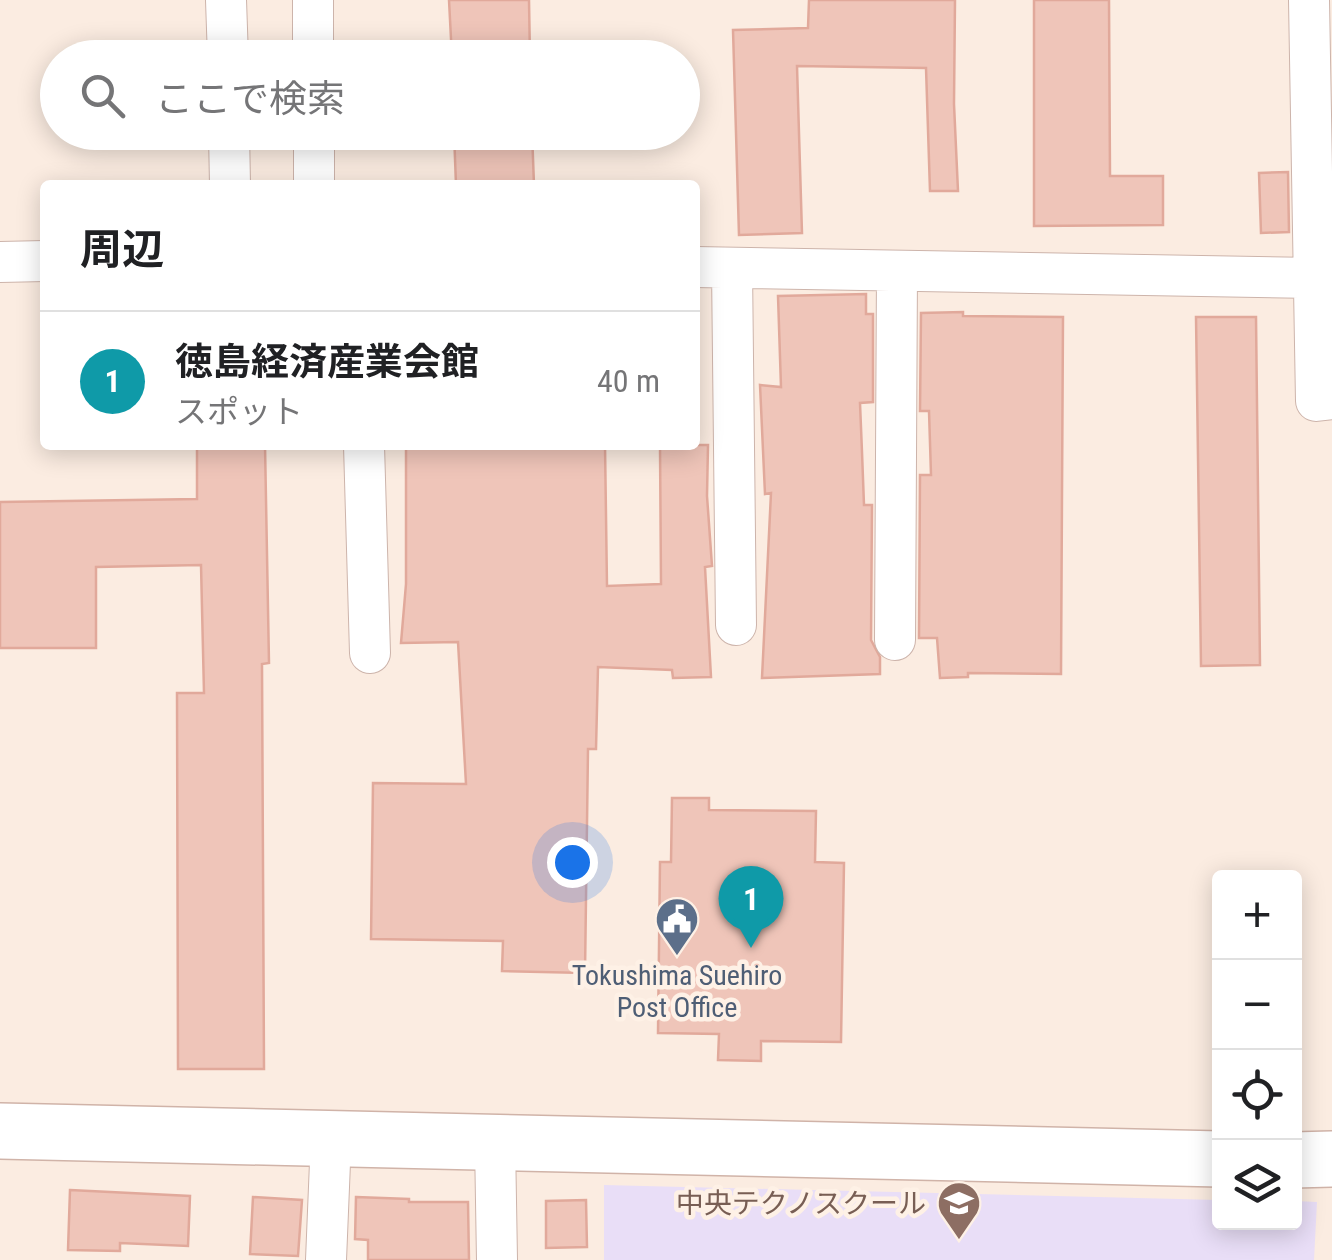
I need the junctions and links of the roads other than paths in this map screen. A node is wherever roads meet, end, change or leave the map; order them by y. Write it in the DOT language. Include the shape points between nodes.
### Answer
graph roads {
  1 [pos="226,0"];
  2 [pos="313,0"];
  3 [pos="1309,0"];
  4 [pos="227,40"];
  5 [pos="313,40"];
  6 [pos="229,150"];
  7 [pos="314,150"];
  8 [pos="1322,172"];
  9 [pos="230,180"];
  10 [pos="314,180"];
  11 [pos="40,261"];
  12 [pos="0,262"];
  13 [pos="714,267"];
  14 [pos="898,271"];
  15 [pos="1314,278"];
  16 [pos="1332,400"];
  17 [pos="364,450"];
  18 [pos="736,625"];
  19 [pos="896,640"];
  20 [pos="370,653"];
  21 [pos="0,1131"];
  22 [pos="331,1138"];
  23 [pos="495,1142"];
  24 [pos="1212,1159"];
  25 [pos="1332,1159"];
  26 [pos="1302,1160"];
  27 [pos="326,1260"];
  28 [pos="496,1260"];
  1 -- 4 [label="street"];
  2 -- 5 [label="street"];
  3 -- 8 [label="street"];
  6 -- 9 [label="street"];
  7 -- 10 [label="street"];
  8 -- 15 [label="street"];
  11 -- 12 [label="street"];
  13 -- 14 [label="street"];
  13 -- 18 [label="street"];
  14 -- 15 [label="street"];
  14 -- 19 [label="street"];
  15 -- 16 [label="street" via="1316,400"];
  17 -- 20 [label="street"];
  21 -- 22 [label="street"];
  22 -- 23 [label="street"];
  22 -- 27 [label="street"];
  23 -- 24 [label="street"];
  23 -- 28 [label="street"];
  25 -- 26 [label="street"];
}
